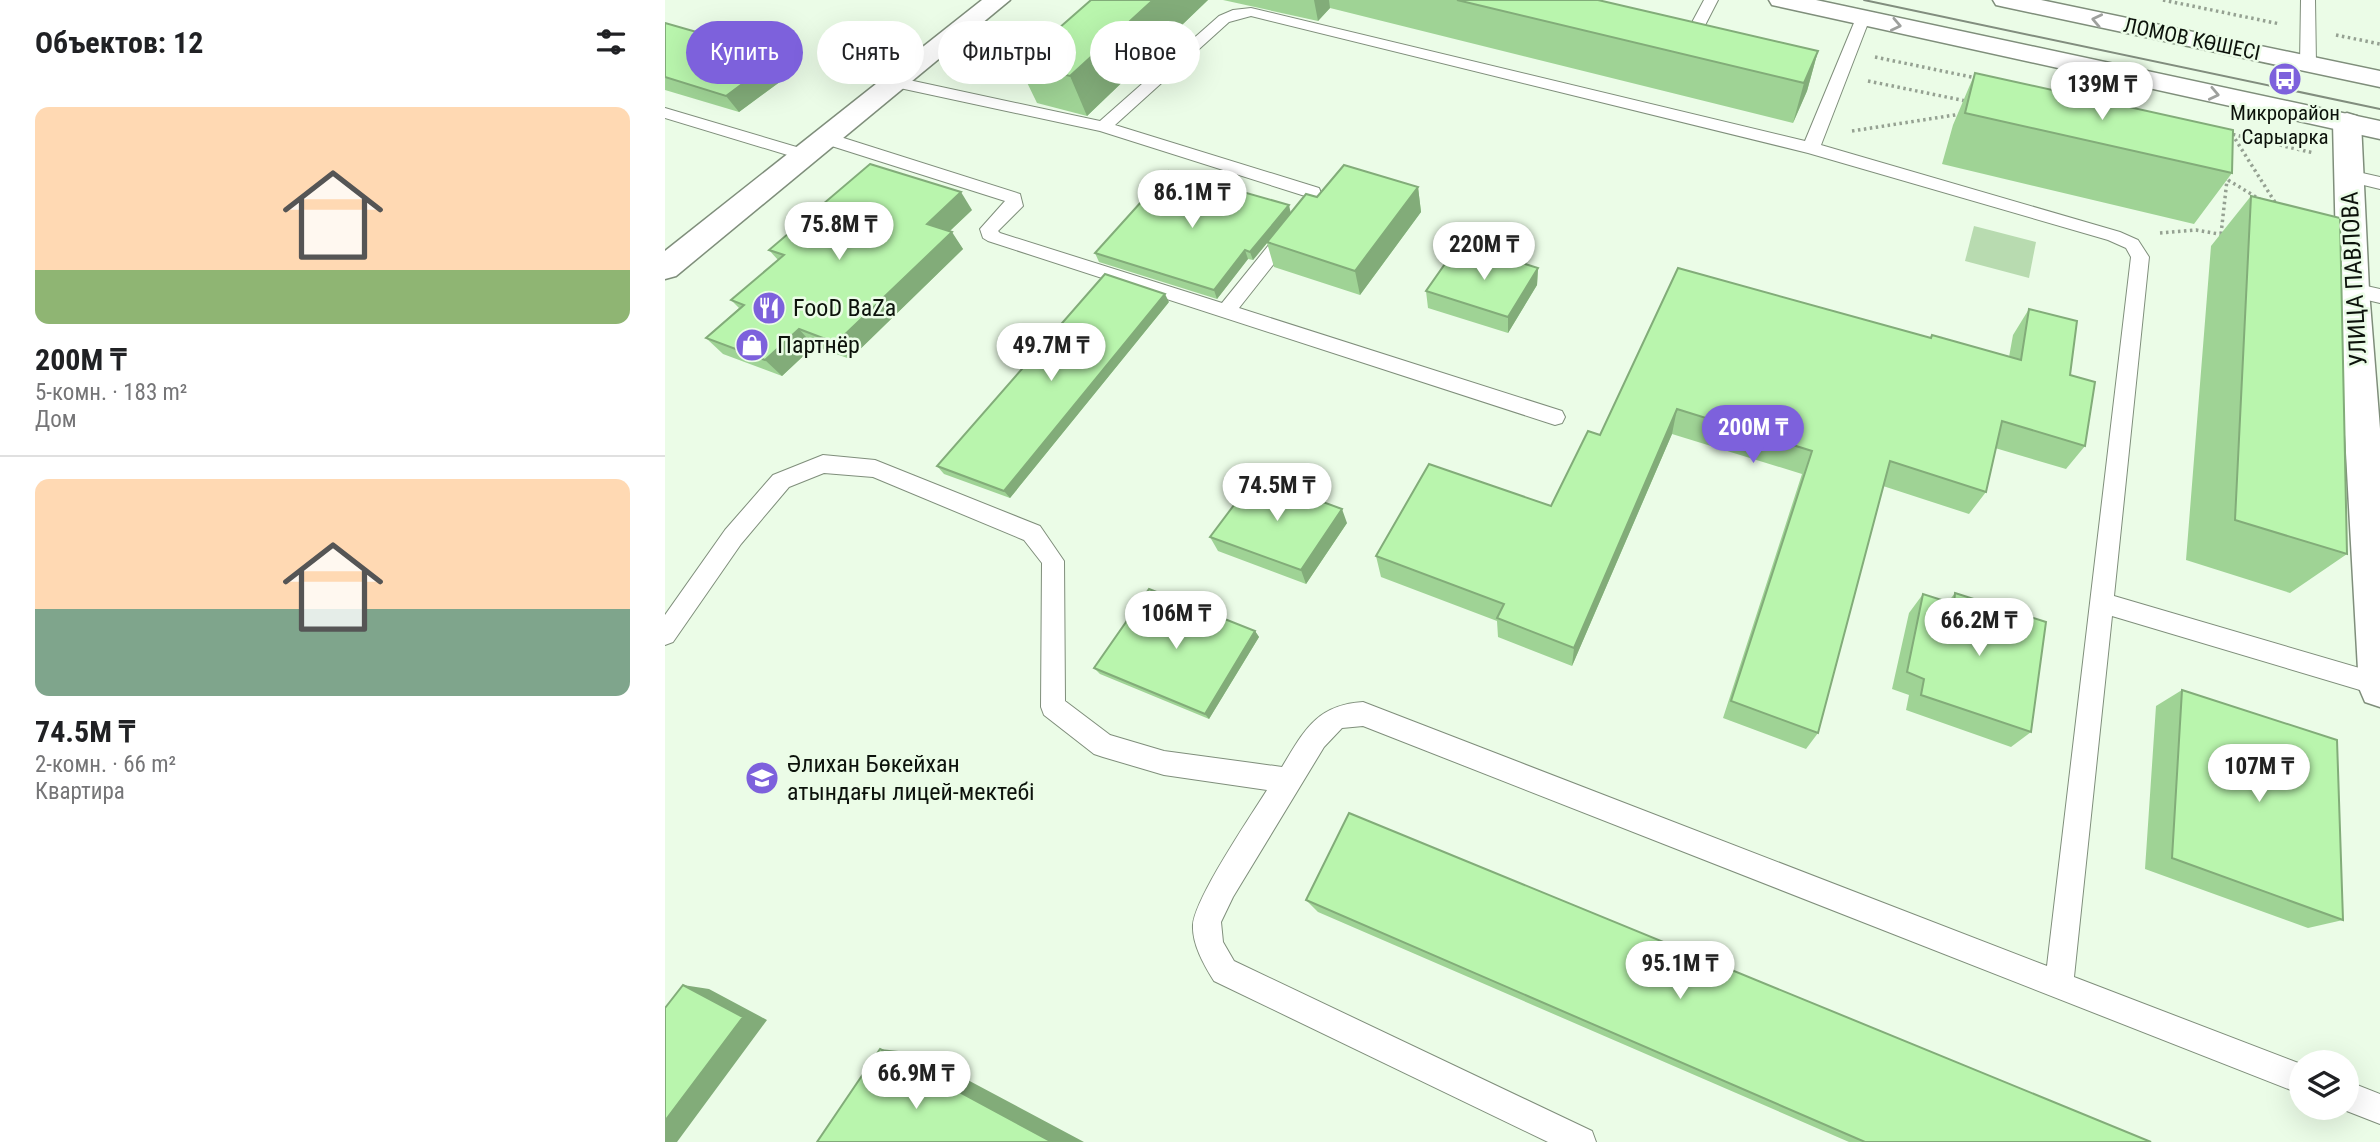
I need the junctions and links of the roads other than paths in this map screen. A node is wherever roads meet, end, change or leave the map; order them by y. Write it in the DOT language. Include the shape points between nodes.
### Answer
graph roads {
  1 [pos="998,0"];
  2 [pos="1711,0"];
  3 [pos="1781,0"];
  4 [pos="2005,0"];
  5 [pos="2308,0"];
  6 [pos="1863,18"];
  7 [pos="1654,25"];
  8 [pos="924,58"];
  9 [pos="2308,64"];
  10 [pos="2380,79"];
  11 [pos="892,84"];
  12 [pos="903,84"];
  13 [pos="665,113"];
  14 [pos="2347,122"];
  15 [pos="1103,127"];
  16 [pos="2380,130"];
  17 [pos="1813,142"];
  18 [pos="814,147"];
  19 [pos="2349,169"];
  20 [pos="2380,183"];
  21 [pos="665,268"];
  22 [pos="2366,293"];
  23 [pos="1225,312"];
  24 [pos="1556,417"];
  25 [pos="2102,603"];
  26 [pos="665,634"];
  27 [pos="2380,687"];
  28 [pos="1287,780"];
  29 [pos="2059,985"];
  30 [pos="2289,1074"];
  31 [pos="2359,1101"];
  32 [pos="2380,1109"];
  33 [pos="1581,1142"];
  1 -- 8 [label="main road"];
  2 -- 7 [label="lane" via="1694,34"];
  3 -- 6 [label="main road, ЛОМОВ КӨШЕСІ"];
  9 -- 4 [label="main road, ЛОМОВ КӨШЕСІ, one-way"];
  5 -- 9 [label="lane"];
  6 -- 14 [label="main road, ЛОМОВ КӨШЕСІ, one-way"];
  6 -- 17 [label="lane"];
  9 -- 10 [label="main road, ЛОМОВ КӨШЕСІ"];
  11 -- 18 [label="main road"];
  12 -- 15 [label="lane"];
  13 -- 18 [label="lane"];
  14 -- 16 [label="main road, ЛОМОВ КӨШЕСІ"];
  14 -- 19 [label="main road, УЛИЦА ПАВЛОВА"];
  15 -- 17 [label="lane" via="1224,19 1251,12"];
  15 -- 23 [label="lane" via="1313,192 1315,200"];
  17 -- 25 [label="lane" via="2132,244 2140,257"];
  18 -- 21 [label="main road"];
  18 -- 23 [label="lane" via="1014,198 1014,206 989,229 993,237"];
  19 -- 20 [label="lane"];
  19 -- 22 [label="main road, УЛИЦА ПАВЛОВА"];
  22 -- 27 [label="main road, УЛИЦА ПАВЛОВА"];
  23 -- 24 [label="lane"];
  25 -- 27 [label="lane"];
  25 -- 29 [label="lane"];
  26 -- 28 [label="lane" via="733,537 781,481 823,464 875,469 1032,533 1052,561 1053,707 1103,745 1164,763"];
  28 -- 29 [label="lane" via="1321,729 1338,715 1363,714"];
  28 -- 33 [label="lane" via="1207,919 1209,947 1224,971"];
  29 -- 30 [label="lane"];
  31 -- 32 [label="lane"];
}
